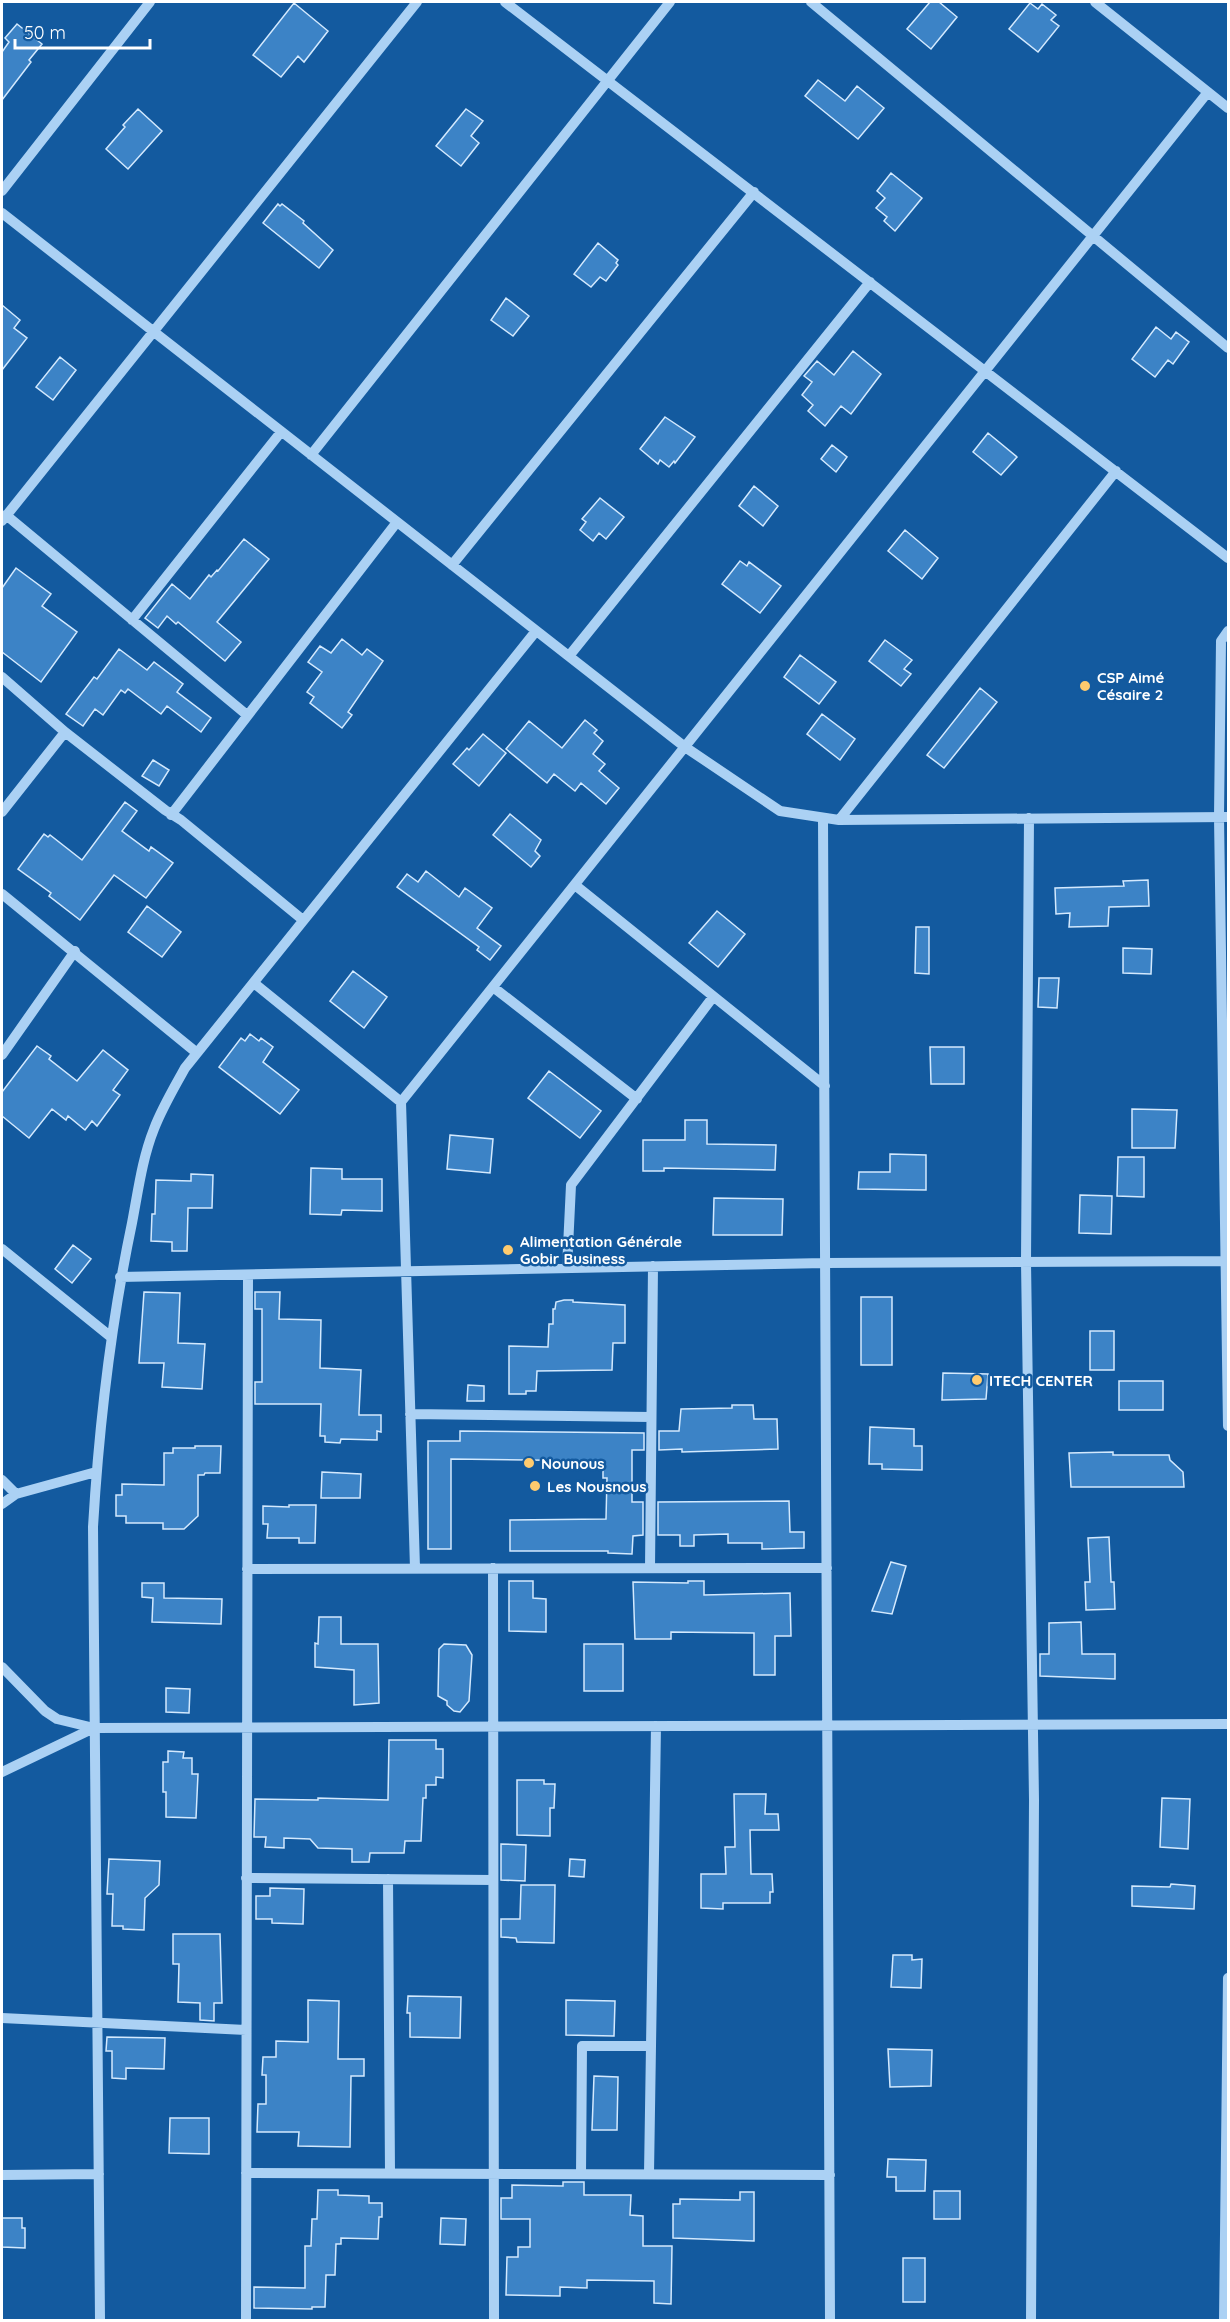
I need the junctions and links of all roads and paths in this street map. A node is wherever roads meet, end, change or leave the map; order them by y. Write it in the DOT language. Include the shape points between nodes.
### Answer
graph roads {
  1 [pos="150,2"];
  2 [pos="417,2"];
  3 [pos="505,2"];
  4 [pos="670,2"];
  5 [pos="811,2"];
  6 [pos="1095,2"];
  7 [pos="608,80"];
  8 [pos="1208,92"];
  9 [pos="1228,108"];
  10 [pos="2,191"];
  11 [pos="754,192"];
  12 [pos="2,213"];
  13 [pos="1093,236"];
  14 [pos="870,282"];
  15 [pos="154,332"];
  16 [pos="1228,348"];
  17 [pos="985,371"];
  18 [pos="281,432"];
  19 [pos="311,455"];
  20 [pos="1116,471"];
  21 [pos="4,518"];
  22 [pos="397,522"];
  23 [pos="1228,558"];
  24 [pos="452,565"];
  25 [pos="132,620"];
  26 [pos="536,631"];
  27 [pos="1228,631"];
  28 [pos="569,656"];
  29 [pos="2,677"];
  30 [pos="247,715"];
  31 [pos="65,732"];
  32 [pos="685,747"];
  33 [pos="2,812"];
  34 [pos="171,815"];
  35 [pos="1224,817"];
  36 [pos="823,818"];
  37 [pos="1029,818"];
  38 [pos="839,820"];
  39 [pos="575,885"];
  40 [pos="2,894"];
  41 [pos="303,920"];
  42 [pos="75,951"];
  43 [pos="255,984"];
  44 [pos="493,987"];
  45 [pos="713,996"];
  46 [pos="197,1053"];
  47 [pos="2,1055"];
  48 [pos="825,1086"];
  49 [pos="637,1099"];
  50 [pos="401,1101"];
  51 [pos="2,1249"];
  52 [pos="1227,1261"];
  53 [pos="1026,1262"];
  54 [pos="825,1263"];
  55 [pos="653,1266"];
  56 [pos="567,1268"];
  57 [pos="406,1272"];
  58 [pos="248,1275"];
  59 [pos="120,1277"];
  60 [pos="111,1337"];
  61 [pos="410,1414"];
  62 [pos="651,1417"];
  63 [pos="1228,1426"];
  64 [pos="96,1472"];
  65 [pos="2,1480"];
  66 [pos="16,1494"];
  67 [pos="2,1504"];
  68 [pos="415,1568"];
  69 [pos="493,1568"];
  70 [pos="650,1568"];
  71 [pos="827,1568"];
  72 [pos="247,1569"];
  73 [pos="2,1667"];
  74 [pos="1228,1724"];
  75 [pos="828,1725"];
  76 [pos="1033,1725"];
  77 [pos="493,1726"];
  78 [pos="656,1726"];
  79 [pos="94,1728"];
  80 [pos="246,1728"];
  81 [pos="2,1772"];
  82 [pos="246,1878"];
  83 [pos="388,1879"];
  84 [pos="493,1880"];
  85 [pos="1228,1978"];
  86 [pos="2,2018"];
  87 [pos="97,2022"];
  88 [pos="246,2030"];
  89 [pos="651,2046"];
  90 [pos="1228,2156"];
  91 [pos="246,2173"];
  92 [pos="390,2173"];
  93 [pos="99,2174"];
  94 [pos="494,2174"];
  95 [pos="581,2174"];
  96 [pos="649,2174"];
  97 [pos="2,2175"];
  98 [pos="830,2175"];
  99 [pos="100,2320"];
  100 [pos="246,2320"];
  101 [pos="494,2320"];
  102 [pos="830,2320"];
  103 [pos="1031,2320"];
  104 [pos="1224,2320"];
  1 -- 10 [label="street"];
  2 -- 15 [label="street"];
  3 -- 7 [label="street"];
  4 -- 7 [label="street"];
  5 -- 13 [label="street"];
  6 -- 8 [label="street"];
  7 -- 11 [label="street"];
  7 -- 19 [label="street"];
  8 -- 9 [label="street"];
  8 -- 13 [label="street"];
  11 -- 14 [label="street"];
  11 -- 24 [label="street"];
  12 -- 15 [label="street"];
  13 -- 16 [label="street"];
  13 -- 17 [label="street"];
  14 -- 17 [label="street"];
  14 -- 28 [label="street"];
  15 -- 18 [label="street"];
  15 -- 21 [label="street"];
  17 -- 20 [label="street"];
  17 -- 32 [label="street"];
  18 -- 19 [label="street"];
  18 -- 25 [label="street"];
  19 -- 22 [label="street"];
  20 -- 23 [label="street"];
  20 -- 38 [label="street"];
  21 -- 25 [label="street"];
  22 -- 24 [label="street"];
  22 -- 30 [label="street"];
  24 -- 26 [label="street"];
  25 -- 30 [label="street"];
  26 -- 28 [label="street"];
  26 -- 41 [label="street"];
  27 -- 35 [label="street" via="1221,641"];
  28 -- 32 [label="street"];
  29 -- 31 [label="street"];
  30 -- 34 [label="street"];
  31 -- 33 [label="street"];
  31 -- 34 [label="street"];
  32 -- 36 [label="street" via="780,811"];
  32 -- 39 [label="street"];
  34 -- 41 [label="street"];
  35 -- 37 [label="street"];
  35 -- 52 [label="street"];
  36 -- 38 [label="street"];
  36 -- 48 [label="street"];
  37 -- 38 [label="street"];
  37 -- 53 [label="street"];
  39 -- 44 [label="street"];
  39 -- 45 [label="street"];
  40 -- 42 [label="street"];
  41 -- 43 [label="street"];
  42 -- 46 [label="street"];
  42 -- 47 [label="street"];
  43 -- 46 [label="street"];
  43 -- 50 [label="street"];
  44 -- 49 [label="street"];
  44 -- 50 [label="street"];
  45 -- 48 [label="street"];
  45 -- 49 [label="street"];
  46 -- 59 [label="street" via="153,1132"];
  48 -- 54 [label="street"];
  49 -- 56 [label="street" via="571,1185"];
  50 -- 57 [label="street"];
  51 -- 60 [label="street"];
  52 -- 53 [label="street"];
  52 -- 63 [label="street"];
  53 -- 54 [label="street"];
  53 -- 76 [label="street"];
  54 -- 55 [label="street"];
  54 -- 71 [label="street"];
  55 -- 56 [label="street"];
  55 -- 62 [label="street"];
  56 -- 57 [label="street"];
  57 -- 58 [label="street"];
  57 -- 61 [label="street"];
  58 -- 59 [label="street"];
  58 -- 72 [label="street"];
  59 -- 60 [label="street"];
  60 -- 64 [label="street"];
  61 -- 62 [label="street"];
  61 -- 68 [label="street"];
  62 -- 70 [label="street"];
  64 -- 66 [label="street"];
  64 -- 79 [label="street"];
  65 -- 66 [label="street"];
  66 -- 67 [label="street"];
  68 -- 69 [label="street"];
  68 -- 72 [label="street"];
  69 -- 70 [label="street"];
  69 -- 77 [label="street"];
  70 -- 71 [label="street"];
  71 -- 75 [label="street"];
  72 -- 80 [label="street"];
  73 -- 79 [label="street" via="57,1719"];
  74 -- 76 [label="street"];
  75 -- 76 [label="street"];
  75 -- 78 [label="street"];
  75 -- 98 [label="street"];
  76 -- 103 [label="street"];
  77 -- 78 [label="street"];
  77 -- 80 [label="street"];
  77 -- 84 [label="street"];
  78 -- 89 [label="street"];
  79 -- 80 [label="street"];
  79 -- 81 [label="street"];
  79 -- 87 [label="street"];
  80 -- 82 [label="street"];
  82 -- 83 [label="street"];
  82 -- 88 [label="street"];
  83 -- 84 [label="street"];
  83 -- 92 [label="street"];
  84 -- 94 [label="street"];
  85 -- 90 [label="street"];
  86 -- 87 [label="street"];
  87 -- 88 [label="street"];
  87 -- 93 [label="street"];
  88 -- 91 [label="street"];
  89 -- 95 [label="street" via="582,2046"];
  89 -- 96 [label="street"];
  90 -- 104 [label="street"];
  91 -- 92 [label="street"];
  91 -- 100 [label="street"];
  92 -- 94 [label="street"];
  93 -- 97 [label="street"];
  93 -- 99 [label="street"];
  94 -- 95 [label="street"];
  94 -- 101 [label="street"];
  95 -- 96 [label="street"];
  96 -- 98 [label="street"];
  98 -- 102 [label="street"];
}
